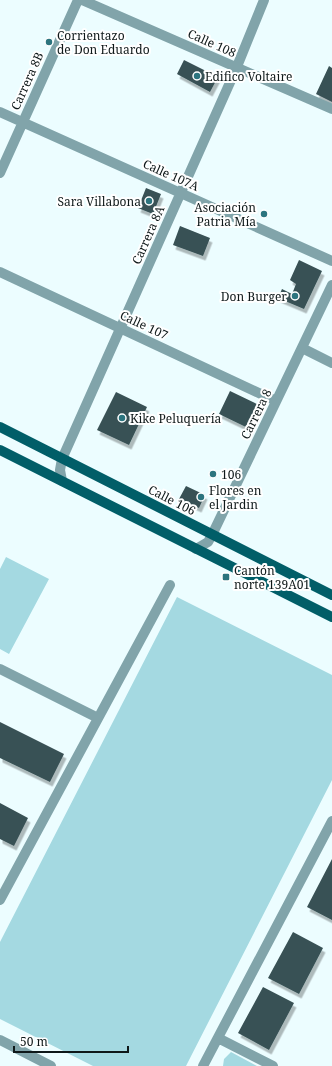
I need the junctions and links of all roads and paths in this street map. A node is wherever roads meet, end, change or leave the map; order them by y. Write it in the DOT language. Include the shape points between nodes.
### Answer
graph roads {
  1 [pos="78,0"];
  2 [pos="82,0"];
  3 [pos="264,0"];
  4 [pos="236,68"];
  5 [pos="332,109"];
  6 [pos="0,112"];
  7 [pos="23,122"];
  8 [pos="0,173"];
  9 [pos="181,193"];
  10 [pos="332,261"];
  11 [pos="0,272"];
  12 [pos="332,285"];
  13 [pos="121,328"];
  14 [pos="302,348"];
  15 [pos="332,363"];
  16 [pos="276,401"];
  17 [pos="0,427"];
  18 [pos="0,450"];
  19 [pos="62,459"];
  20 [pos="62,481"];
  21 [pos="212,535"];
  22 [pos="196,548"];
  23 [pos="170,584"];
  24 [pos="332,595"];
  25 [pos="332,617"];
  26 [pos="0,669"];
  27 [pos="98,718"];
  28 [pos="332,821"];
  29 [pos="0,900"];
  30 [pos="218,1038"];
  31 [pos="0,1040"];
  32 [pos="51,1066"];
  33 [pos="203,1066"];
  34 [pos="273,1066"];
  1 -- 7 [label="street, Carrera 8B"];
  2 -- 4 [label="street, Calle 108"];
  3 -- 4 [label="street, Carrera 8A"];
  4 -- 5 [label="street, Calle 108"];
  4 -- 9 [label="street, Carrera 8A"];
  6 -- 7 [label="street, Calle 107A"];
  7 -- 8 [label="street, Carrera 8B"];
  7 -- 9 [label="street, Calle 107A"];
  9 -- 10 [label="street, Calle 107A"];
  9 -- 13 [label="street, Carrera 8A"];
  11 -- 13 [label="street, Calle 107"];
  12 -- 14 [label="street, Carrera 8"];
  13 -- 16 [label="street, Calle 107"];
  13 -- 19 [label="street, Carrera 8A"];
  14 -- 15 [label="street"];
  14 -- 16 [label="street, Carrera 8"];
  16 -- 21 [label="street, Carrera 8"];
  17 -- 19 [label="main road, Calle 106"];
  18 -- 20 [label="main road"];
  19 -- 20 [label="street, Carrera 8A"];
  19 -- 21 [label="main road, Calle 106"];
  20 -- 22 [label="main road"];
  21 -- 22 [label="street, Carrera 8" via="208,542"];
  21 -- 24 [label="main road, Calle 106"];
  22 -- 25 [label="main road"];
  23 -- 27 [label="street"];
  26 -- 27 [label="street"];
  27 -- 29 [label="street"];
  28 -- 30 [label="street"];
  30 -- 33 [label="street"];
  30 -- 34 [label="street"];
  31 -- 32 [label="street"];
}
